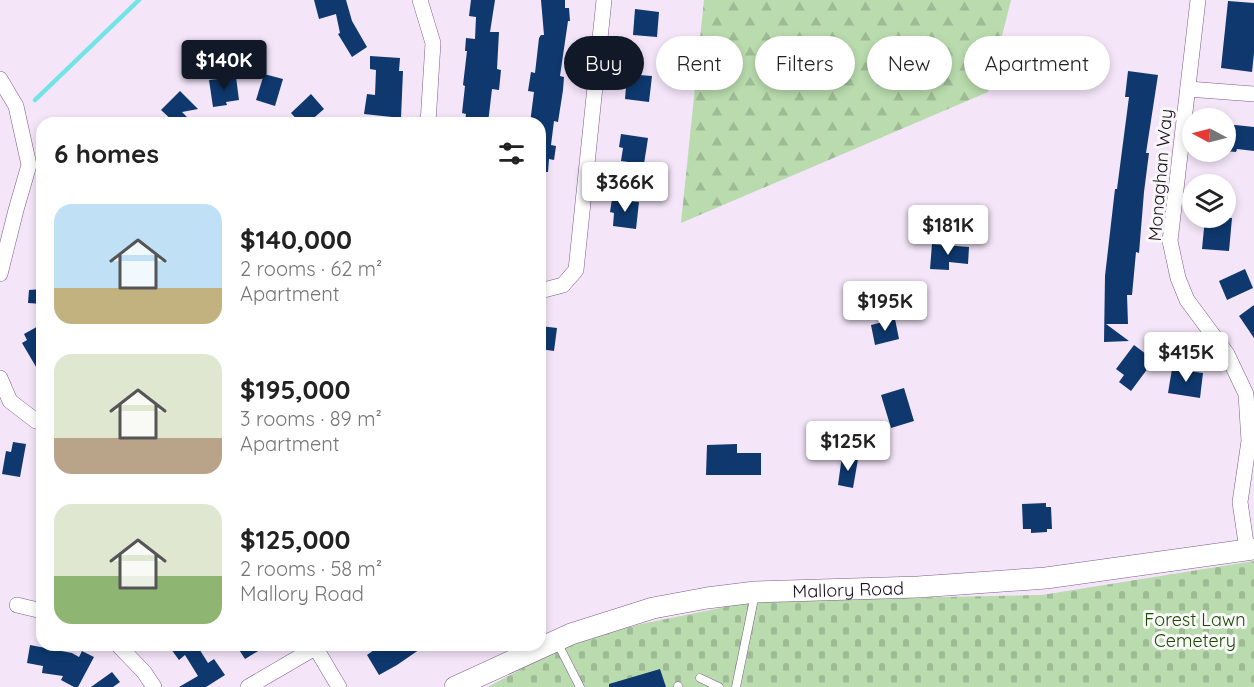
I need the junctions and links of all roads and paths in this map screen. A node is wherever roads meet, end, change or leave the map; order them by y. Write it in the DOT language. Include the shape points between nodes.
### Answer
graph roads {
  1 [pos="420,0"];
  2 [pos="604,0"];
  3 [pos="1198,0"];
  4 [pos="0,79"];
  5 [pos="1188,89"];
  6 [pos="1254,94"];
  7 [pos="428,117"];
  8 [pos="0,274"];
  9 [pos="546,289"];
  10 [pos="0,378"];
  11 [pos="36,420"];
  12 [pos="1250,550"];
  13 [pos="755,592"];
  14 [pos="16,605"];
  15 [pos="36,610"];
  16 [pos="556,641"];
  17 [pos="546,646"];
  18 [pos="124,651"];
  19 [pos="309,651"];
  20 [pos="320,651"];
  21 [pos="534,651"];
  22 [pos="700,678"];
  23 [pos="154,687"];
  24 [pos="248,687"];
  25 [pos="339,687"];
  26 [pos="455,687"];
  27 [pos="580,687"];
  28 [pos="719,687"];
  29 [pos="736,687"];
  1 -- 7 [label="street" via="434,43"];
  2 -- 9 [label="street" via="576,270 563,285"];
  3 -- 5 [label="street, Monaghan Way"];
  4 -- 8 [label="street" via="16,106 29,165"];
  5 -- 6 [label="street"];
  5 -- 12 [label="street, Monaghan Way" via="1170,241 1187,300 1227,354 1246,394 1249,441 1240,502"];
  10 -- 11 [label="street" via="10,401"];
  12 -- 13 [label="street, Mallory Road" via="1046,578"];
  13 -- 16 [label="street, Mallory Road" via="653,609"];
  13 -- 29 [label="lane"];
  14 -- 15 [label="street"];
  16 -- 17 [label="street, Mallory Road"];
  16 -- 27 [label="lane"];
  18 -- 23 [label="street"];
  19 -- 24 [label="street"];
  20 -- 25 [label="street"];
  21 -- 26 [label="street, Mallory Road"];
  22 -- 28 [label="lane"];
}
